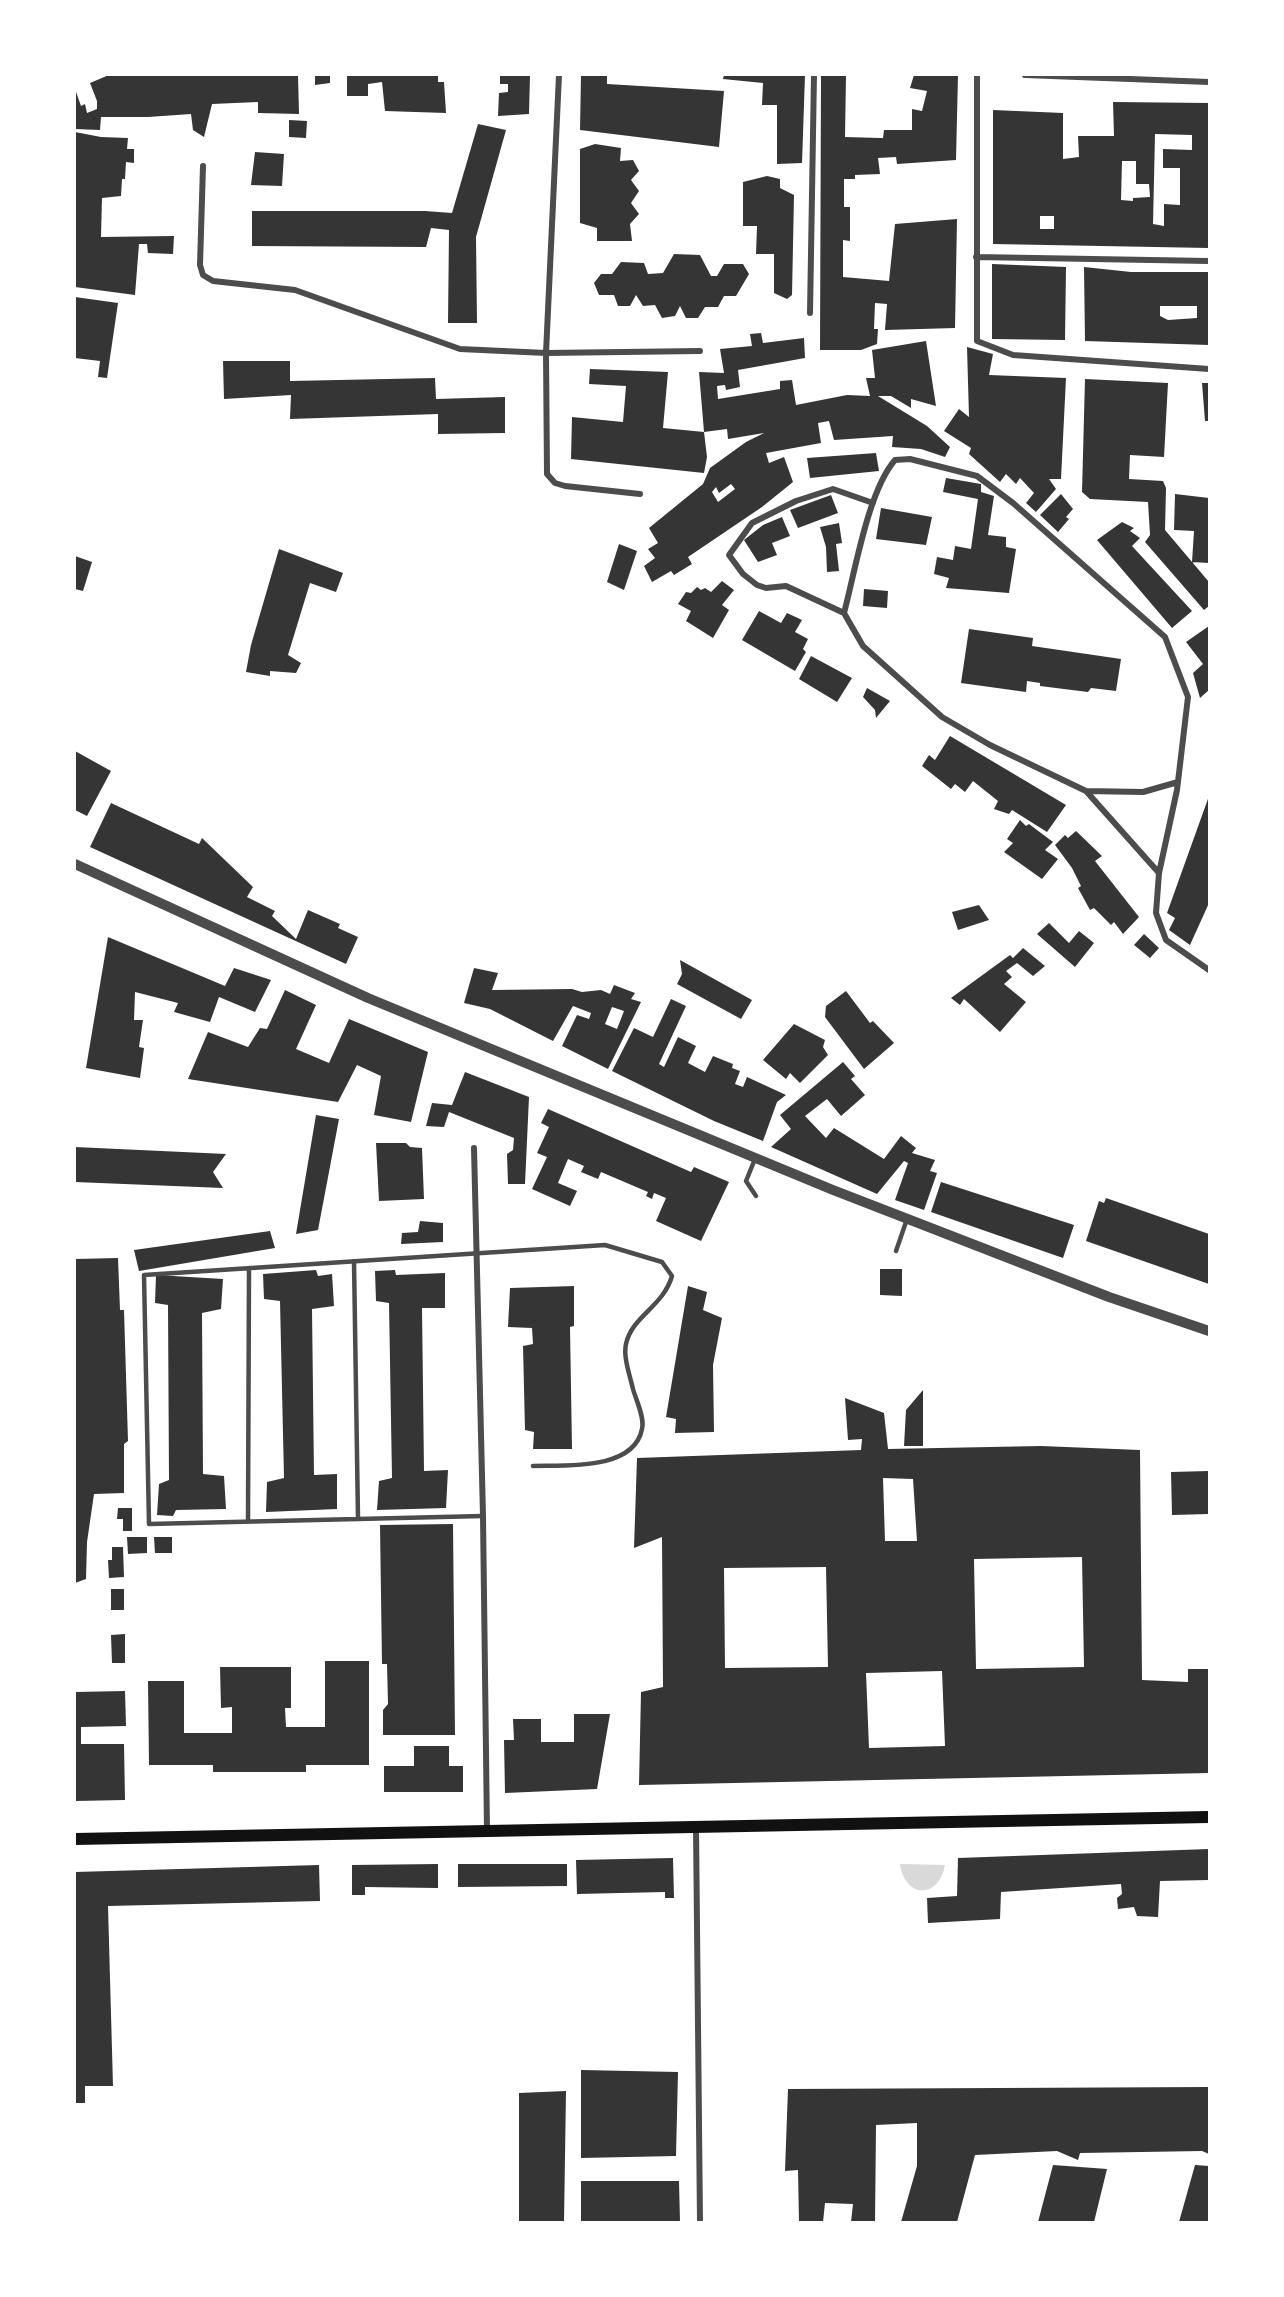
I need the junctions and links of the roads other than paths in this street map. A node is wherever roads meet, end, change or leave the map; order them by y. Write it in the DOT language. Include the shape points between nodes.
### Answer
graph roads {
  1 [pos="559,75"];
  2 [pos="814,75"];
  3 [pos="977,75"];
  4 [pos="1025,75"];
  5 [pos="1209,82"];
  6 [pos="203,166"];
  7 [pos="976,257"];
  8 [pos="1209,261"];
  9 [pos="810,313"];
  10 [pos="700,351"];
  11 [pos="546,353"];
  12 [pos="1209,369"];
  13 [pos="640,494"];
  14 [pos="873,503"];
  15 [pos="844,614"];
  16 [pos="1178,782"];
  17 [pos="1086,791"];
  18 [pos="75,864"];
  19 [pos="1159,873"];
  20 [pos="1209,970"];
  21 [pos="474,1148"];
  22 [pos="756,1158"];
  23 [pos="756,1196"];
  24 [pos="907,1219"];
  25 [pos="896,1251"];
  26 [pos="477,1253"];
  27 [pos="354,1261"];
  28 [pos="249,1268"];
  29 [pos="1209,1331"];
  30 [pos="533,1466"];
  31 [pos="483,1516"];
  32 [pos="358,1519"];
  33 [pos="248,1522"];
  34 [pos="1209,1817"];
  35 [pos="696,1827"];
  36 [pos="487,1831"];
  37 [pos="75,1839"];
  38 [pos="700,2222"];
  1 -- 11 [label="street"];
  2 -- 9 [label="street"];
  3 -- 7 [label="street"];
  4 -- 5 [label="street"];
  6 -- 11 [label="street" via="200,265 203,275 213,281 295,290 459,349"];
  7 -- 8 [label="street"];
  7 -- 12 [label="street" via="977,341 1013,355"];
  10 -- 11 [label="street"];
  11 -- 13 [label="street" via="547,474 555,483 565,486"];
  14 -- 15 [label="street"];
  14 -- 15 [label="street" via="833,489 796,501 752,522 729,555 757,585 786,586"];
  14 -- 16 [label="street" via="895,460 910,459 977,476 1012,502 1166,638 1188,697"];
  15 -- 17 [label="street" via="863,646 942,717"];
  16 -- 17 [label="street" via="1143,792"];
  16 -- 19 [label="street"];
  17 -- 19 [label="street"];
  18 -- 22 [label="street" via="368,998"];
  19 -- 20 [label="street" via="1156,913 1166,939"];
  21 -- 26 [label="street"];
  22 -- 23 [label="lane" via="746,1181"];
  22 -- 24 [label="street"];
  24 -- 25 [label="lane"];
  24 -- 29 [label="street"];
  26 -- 27 [label="lane"];
  26 -- 30 [label="lane" via="604,1245 662,1262 672,1276 668,1289 634,1325 625,1344 643,1427 638,1442 620,1456 598,1463"];
  26 -- 31 [label="street"];
  27 -- 28 [label="lane"];
  27 -- 32 [label="lane"];
  28 -- 33 [label="lane"];
  28 -- 33 [label="lane" via="144,1275 149,1524"];
  31 -- 32 [label="lane"];
  31 -- 36 [label="street"];
  32 -- 33 [label="lane"];
  34 -- 35 [label="main road"];
  35 -- 36 [label="main road"];
  35 -- 38 [label="street"];
  36 -- 37 [label="main road"];
}
